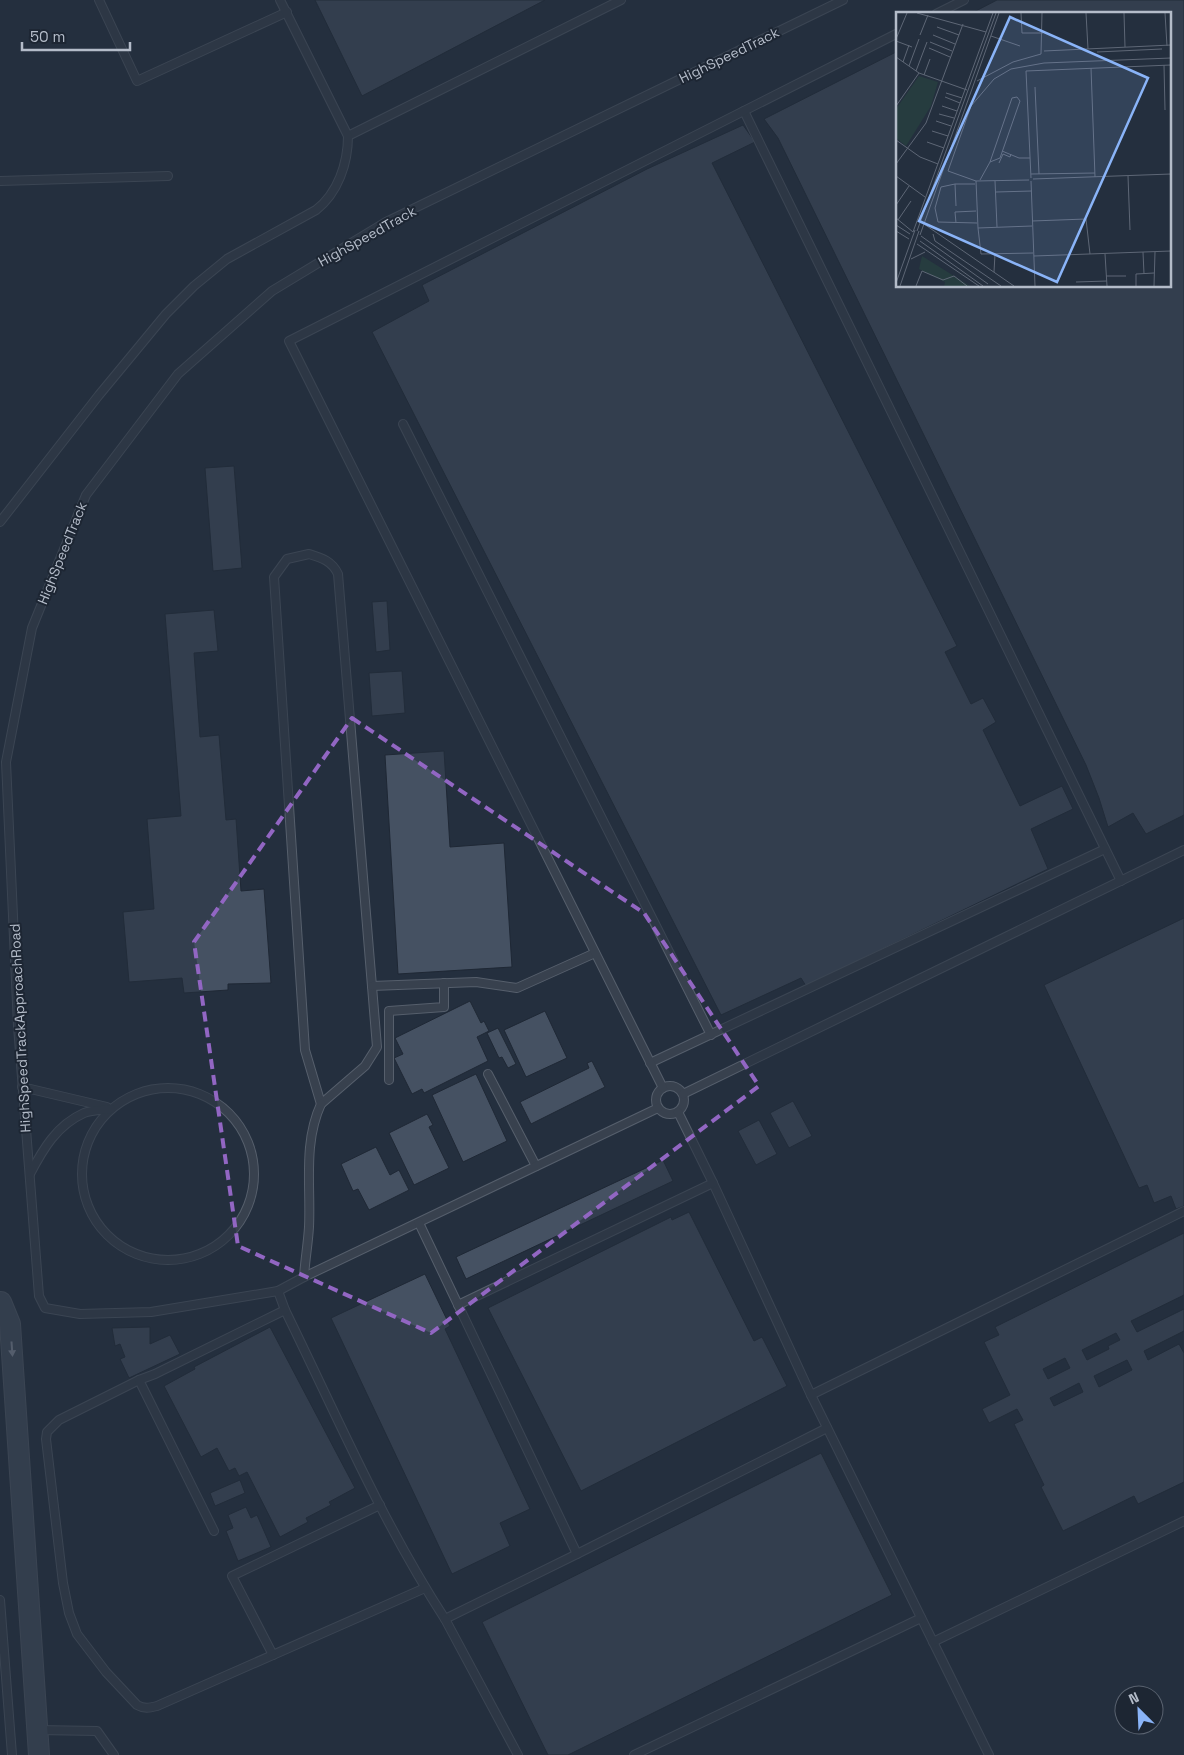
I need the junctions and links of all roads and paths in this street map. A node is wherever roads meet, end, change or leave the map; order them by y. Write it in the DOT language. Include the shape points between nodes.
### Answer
graph roads {
  1 [pos="99,0"];
  2 [pos="280,0"];
  3 [pos="621,0"];
  4 [pos="843,0"];
  5 [pos="964,0"];
  6 [pos="286,12"];
  7 [pos="940,12"];
  8 [pos="896,34"];
  9 [pos="744,111"];
  10 [pos="348,136"];
  11 [pos="168,176"];
  12 [pos="0,181"];
  13 [pos="403,424"];
  14 [pos="0,522"];
  15 [pos="32,628"];
  16 [pos="1105,849"];
  17 [pos="1184,850"];
  18 [pos="1121,881"];
  19 [pos="595,953"];
  20 [pos="444,983"];
  21 [pos="372,986"];
  22 [pos="711,1035"];
  23 [pos="650,1064"];
  24 [pos="488,1074"];
  25 [pos="389,1080"];
  26 [pos="22,1087"];
  27 [pos="663,1088"];
  28 [pos="683,1094"];
  29 [pos="321,1104"];
  30 [pos="111,1108"];
  31 [pos="658,1108"];
  32 [pos="678,1112"];
  33 [pos="536,1166"];
  34 [pos="29,1176"];
  35 [pos="713,1183"];
  36 [pos="1184,1211"];
  37 [pos="419,1222"];
  38 [pos="304,1277"];
  39 [pos="278,1291"];
  40 [pos="0,1299"];
  41 [pos="458,1305"];
  42 [pos="285,1310"];
  43 [pos="0,1367"];
  44 [pos="139,1380"];
  45 [pos="811,1395"];
  46 [pos="827,1428"];
  47 [pos="380,1505"];
  48 [pos="1184,1521"];
  49 [pos="214,1531"];
  50 [pos="577,1554"];
  51 [pos="425,1588"];
  52 [pos="0,1600"];
  53 [pos="921,1618"];
  54 [pos="445,1619"];
  55 [pos="933,1642"];
  56 [pos="273,1655"];
  57 [pos="38,1730"];
  58 [pos="650,1752"];
  59 [pos="12,1755"];
  60 [pos="28,1755"];
  61 [pos="39,1755"];
  62 [pos="114,1755"];
  63 [pos="518,1755"];
  64 [pos="636,1755"];
  65 [pos="989,1755"];
  1 -- 6 [label="lane" via="137,81"];
  2 -- 6 [label="lane"];
  3 -- 10 [label="lane"];
  4 -- 15 [label="lane, HighSpeedTrack" via="386,222 272,291 178,374 86,495"];
  5 -- 7 [label="lane"];
  6 -- 10 [label="lane"];
  8 -- 9 [label="lane"];
  9 -- 16 [label="lane"];
  9 -- 19 [label="lane" via="290,341"];
  10 -- 14 [label="lane" via="344,169 326,203 227,259 194,286 166,314 105,388"];
  11 -- 12 [label="lane"];
  13 -- 22 [label="lane"];
  15 -- 26 [label="lane, HighSpeedTrackApproachRoad" via="6,762"];
  16 -- 18 [label="lane"];
  16 -- 22 [label="lane"];
  17 -- 18 [label="lane"];
  18 -- 28 [label="lane"];
  19 -- 20 [label="lane" via="517,988 476,982"];
  19 -- 23 [label="lane"];
  20 -- 21 [label="lane"];
  20 -- 25 [label="lane" via="444,1007 388,1011"];
  21 -- 29 [label="lane" via="377,1047 365,1066"];
  21 -- 29 [label="lane" via="338,574 334,565 308,554 287,560 274,577 304,1050"];
  22 -- 23 [label="lane"];
  23 -- 27 [label="lane"];
  24 -- 33 [label="lane"];
  26 -- 30 [label="lane"];
  26 -- 34 [label="lane, HighSpeedTrackApproachRoad"];
  27 -- 28 [label="lane" via="674,1086"];
  27 -- 31 [label="lane" via="657,1095"];
  28 -- 32 [label="lane" via="684,1105"];
  29 -- 38 [label="lane" via="313,1121 311,1138"];
  30 -- 30 [label="lane" via="92,1131 82,1159 82,1188 91,1216 110,1239 134,1254 163,1261 192,1258 218,1245 238,1225 251,1200 256,1172 251,1145 237,1121 217,1102 191,1090 163,1087 136,1093"];
  30 -- 34 [label="lane" via="85,1113 61,1128 43,1149"];
  31 -- 32 [label="lane" via="669,1114"];
  31 -- 33 [label="lane"];
  32 -- 35 [label="lane"];
  33 -- 37 [label="lane"];
  34 -- 39 [label="lane, HighSpeedTrackApproachRoad" via="39,1296 45,1308 80,1314 151,1312"];
  35 -- 41 [label="lane"];
  35 -- 45 [label="lane"];
  36 -- 45 [label="lane"];
  37 -- 38 [label="lane"];
  37 -- 41 [label="lane"];
  38 -- 39 [label="lane"];
  39 -- 42 [label="lane"];
  40 -- 57 [label="main road, one-way" via="10,1324"];
  41 -- 50 [label="lane"];
  42 -- 44 [label="lane"];
  42 -- 47 [label="lane"];
  43 -- 60 [label="main road"];
  44 -- 49 [label="lane"];
  44 -- 56 [label="lane" via="59,1420 47,1432 63,1583 68,1613 77,1634 106,1672 142,1708 157,1706"];
  45 -- 46 [label="lane"];
  46 -- 50 [label="lane"];
  46 -- 53 [label="lane"];
  47 -- 51 [label="lane"];
  47 -- 56 [label="lane" via="232,1576"];
  48 -- 55 [label="lane"];
  50 -- 54 [label="lane"];
  51 -- 54 [label="lane"];
  51 -- 56 [label="lane"];
  52 -- 59 [label="lane"];
  53 -- 55 [label="lane"];
  53 -- 58 [label="lane"];
  54 -- 63 [label="lane"];
  55 -- 65 [label="lane"];
  57 -- 61 [label="main road"];
  57 -- 62 [label="lane" via="97,1731"];
  58 -- 64 [label="lane"];
}
